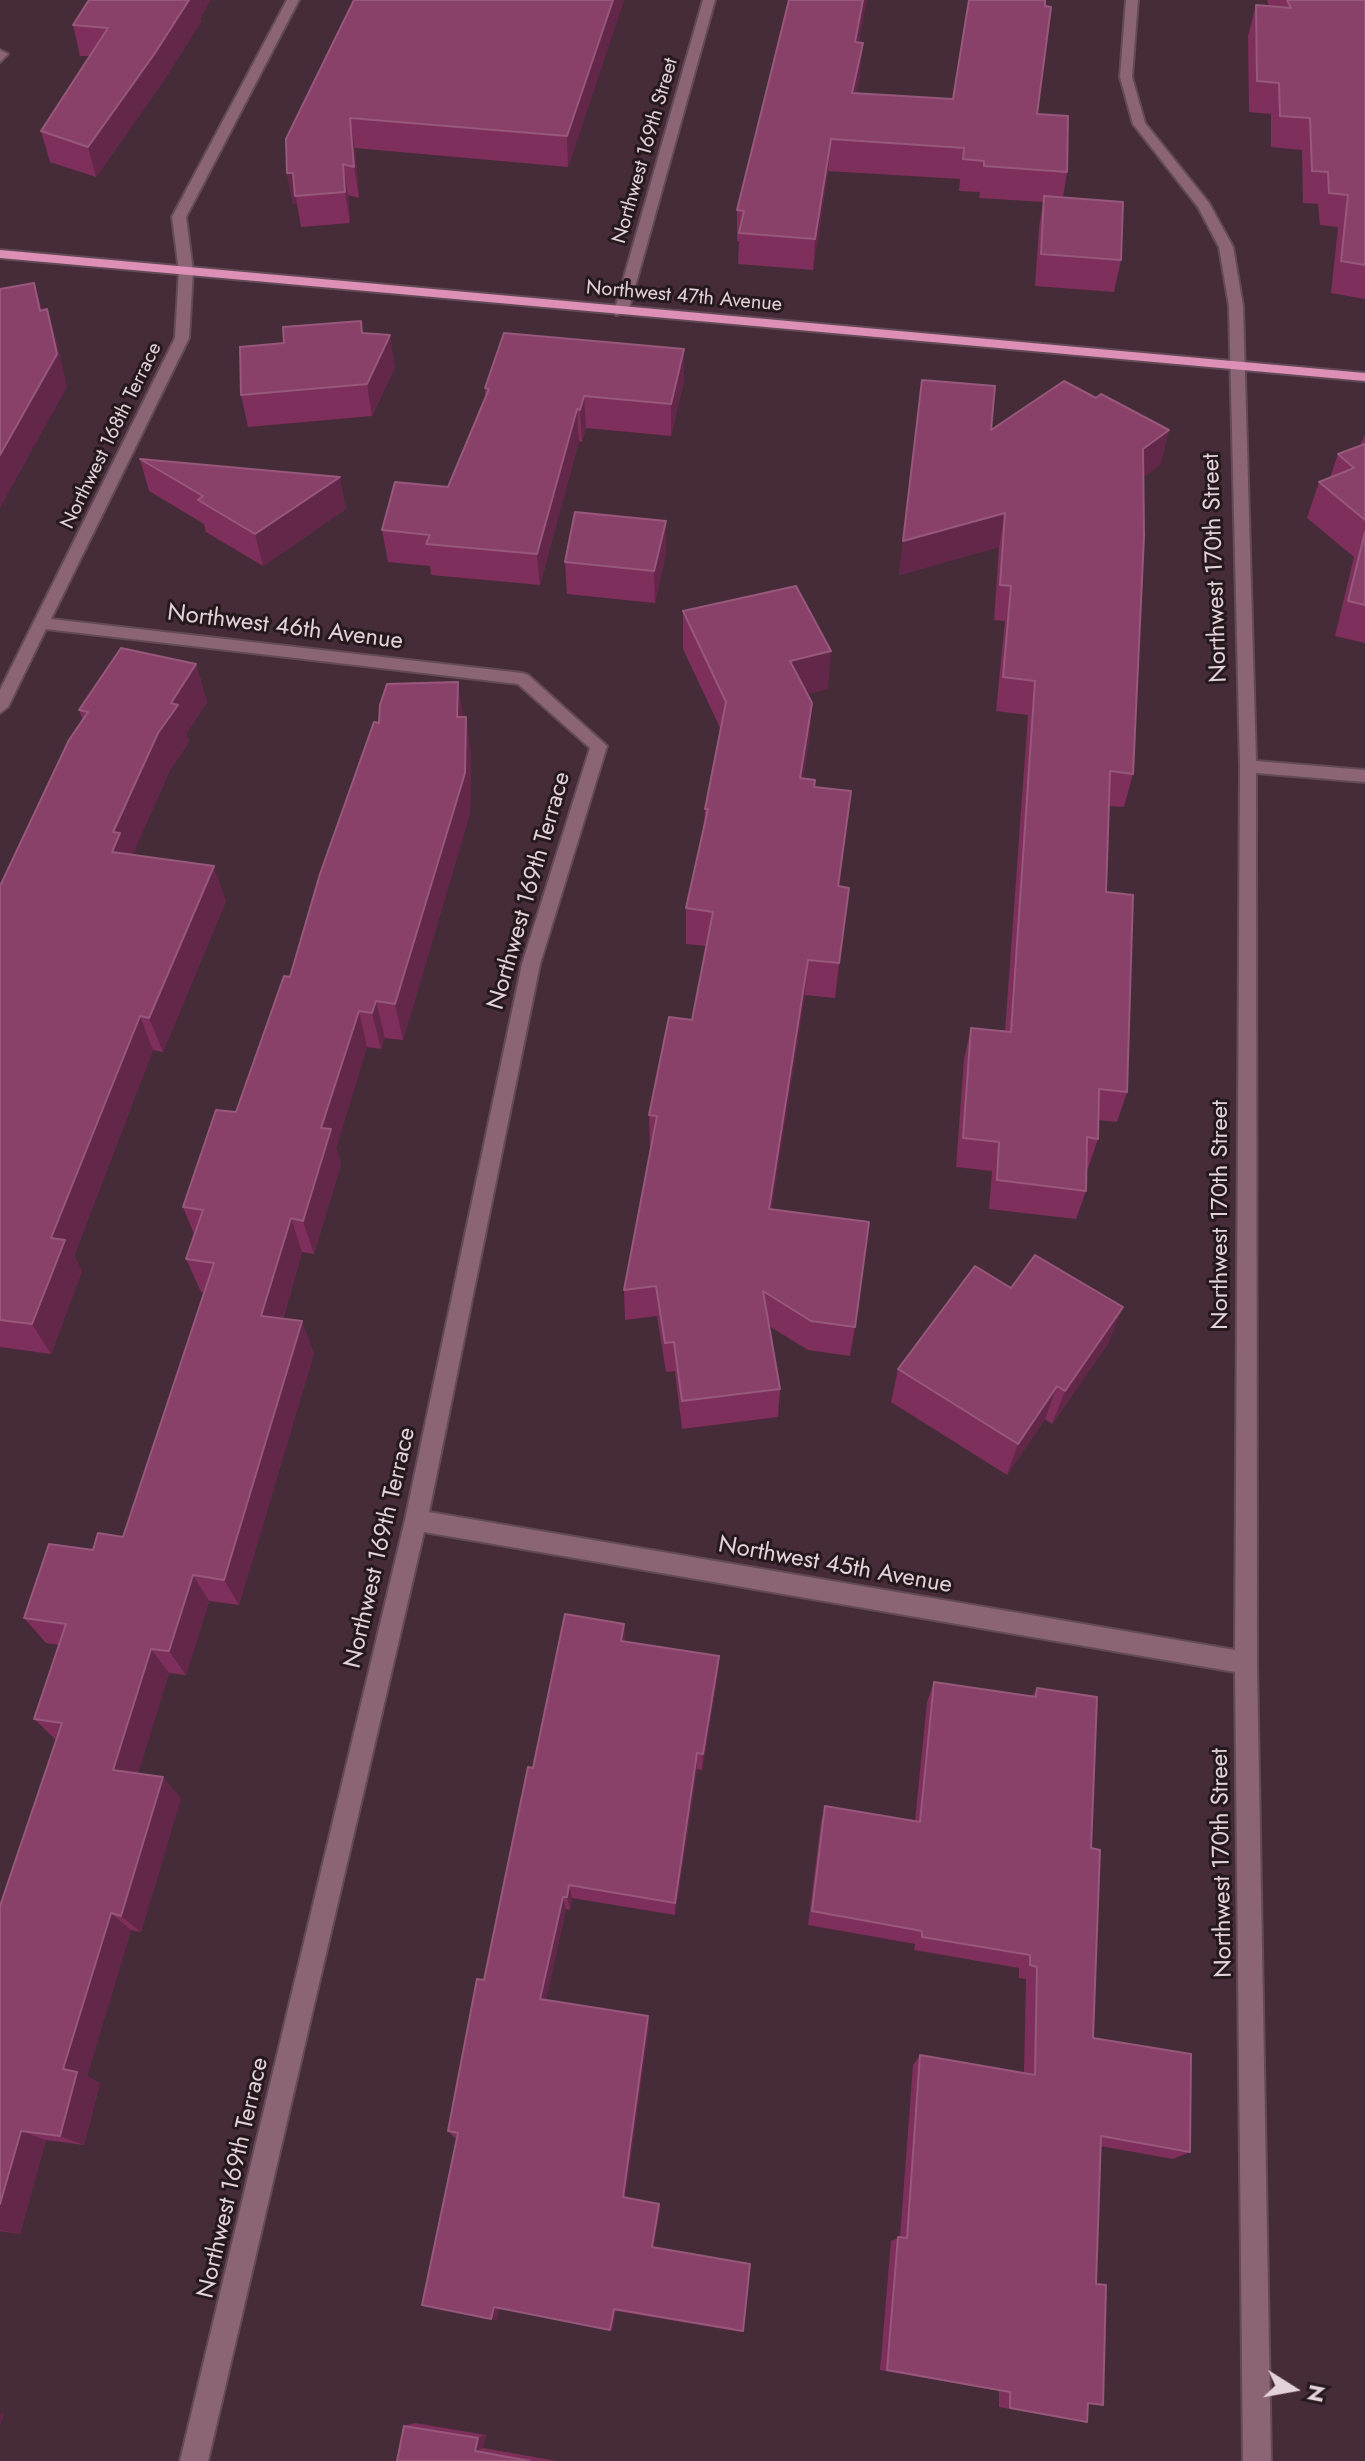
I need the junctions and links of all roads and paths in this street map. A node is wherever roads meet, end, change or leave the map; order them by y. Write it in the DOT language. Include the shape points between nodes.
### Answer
graph roads {
  1 [pos="293,0"];
  2 [pos="709,0"];
  3 [pos="1132,0"];
  4 [pos="0,254"];
  5 [pos="186,271"];
  6 [pos="621,312"];
  7 [pos="1236,366"];
  8 [pos="1365,377"];
  9 [pos="42,623"];
  10 [pos="522,679"];
  11 [pos="0,707"];
  12 [pos="1248,766"];
  13 [pos="1365,776"];
  14 [pos="416,1520"];
  15 [pos="1246,1663"];
  16 [pos="194,2461"];
  17 [pos="1257,2461"];
  1 -- 5 [label="street, Northwest 168th Terrace" via="179,217"];
  2 -- 6 [label="street, Northwest 169th Street"];
  3 -- 7 [label="street, Northwest 170th Street" via="1126,77 1139,124 1204,206 1226,247 1236,306"];
  4 -- 5 [label="main road, Northwest 47th Avenue"];
  5 -- 6 [label="main road, Northwest 47th Avenue"];
  5 -- 9 [label="street, Northwest 168th Terrace" via="182,338"];
  6 -- 7 [label="main road, Northwest 47th Avenue"];
  7 -- 8 [label="main road, Northwest 47th Avenue"];
  7 -- 12 [label="street, Northwest 170th Street"];
  9 -- 10 [label="street, Northwest 46th Avenue"];
  9 -- 11 [label="street, Northwest 168th Terrace"];
  10 -- 14 [label="street, Northwest 169th Terrace" via="599,746 531,964"];
  12 -- 13 [label="street"];
  12 -- 15 [label="street, Northwest 170th Street"];
  14 -- 15 [label="street, Northwest 45th Avenue"];
  14 -- 16 [label="street, Northwest 169th Terrace"];
  15 -- 17 [label="street, Northwest 170th Street"];
}
